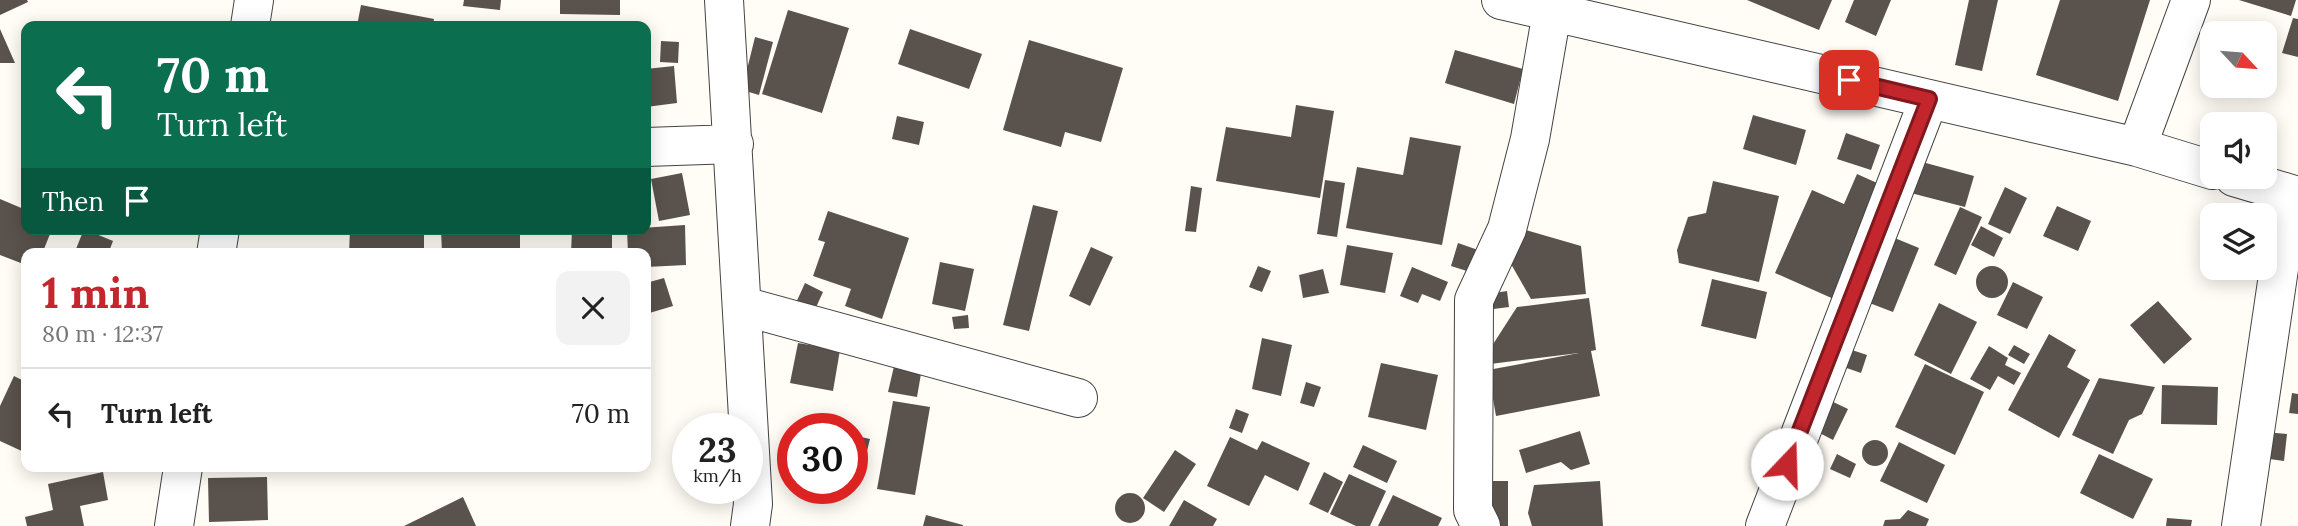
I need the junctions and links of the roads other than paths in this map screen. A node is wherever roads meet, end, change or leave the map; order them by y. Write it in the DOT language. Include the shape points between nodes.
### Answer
graph roads {
  1 [pos="254,0"];
  2 [pos="724,0"];
  3 [pos="1501,0"];
  4 [pos="2191,0"];
  5 [pos="1552,12"];
  6 [pos="251,21"];
  7 [pos="1929,99"];
  8 [pos="734,144"];
  9 [pos="651,147"];
  10 [pos="2137,147"];
  11 [pos="2200,166"];
  12 [pos="2274,189"];
  13 [pos="2294,195"];
  14 [pos="743,306"];
  15 [pos="1078,398"];
  16 [pos="182,472"];
  17 [pos="174,526"];
  18 [pos="750,526"];
  19 [pos="1481,526"];
  20 [pos="1765,526"];
  21 [pos="2241,526"];
  1 -- 6 [label="street"];
  2 -- 8 [label="street"];
  3 -- 5 [label="street"];
  4 -- 10 [label="street"];
  5 -- 7 [label="street"];
  5 -- 19 [label="street" via="1530,139 1507,229 1474,300 1473,510"];
  7 -- 10 [label="street"];
  7 -- 20 [label="street"];
  8 -- 9 [label="street"];
  8 -- 14 [label="street"];
  10 -- 11 [label="street"];
  12 -- 13 [label="street"];
  13 -- 21 [label="street"];
  14 -- 15 [label="street"];
  14 -- 18 [label="street" via="753,504"];
  16 -- 17 [label="street"];
}
